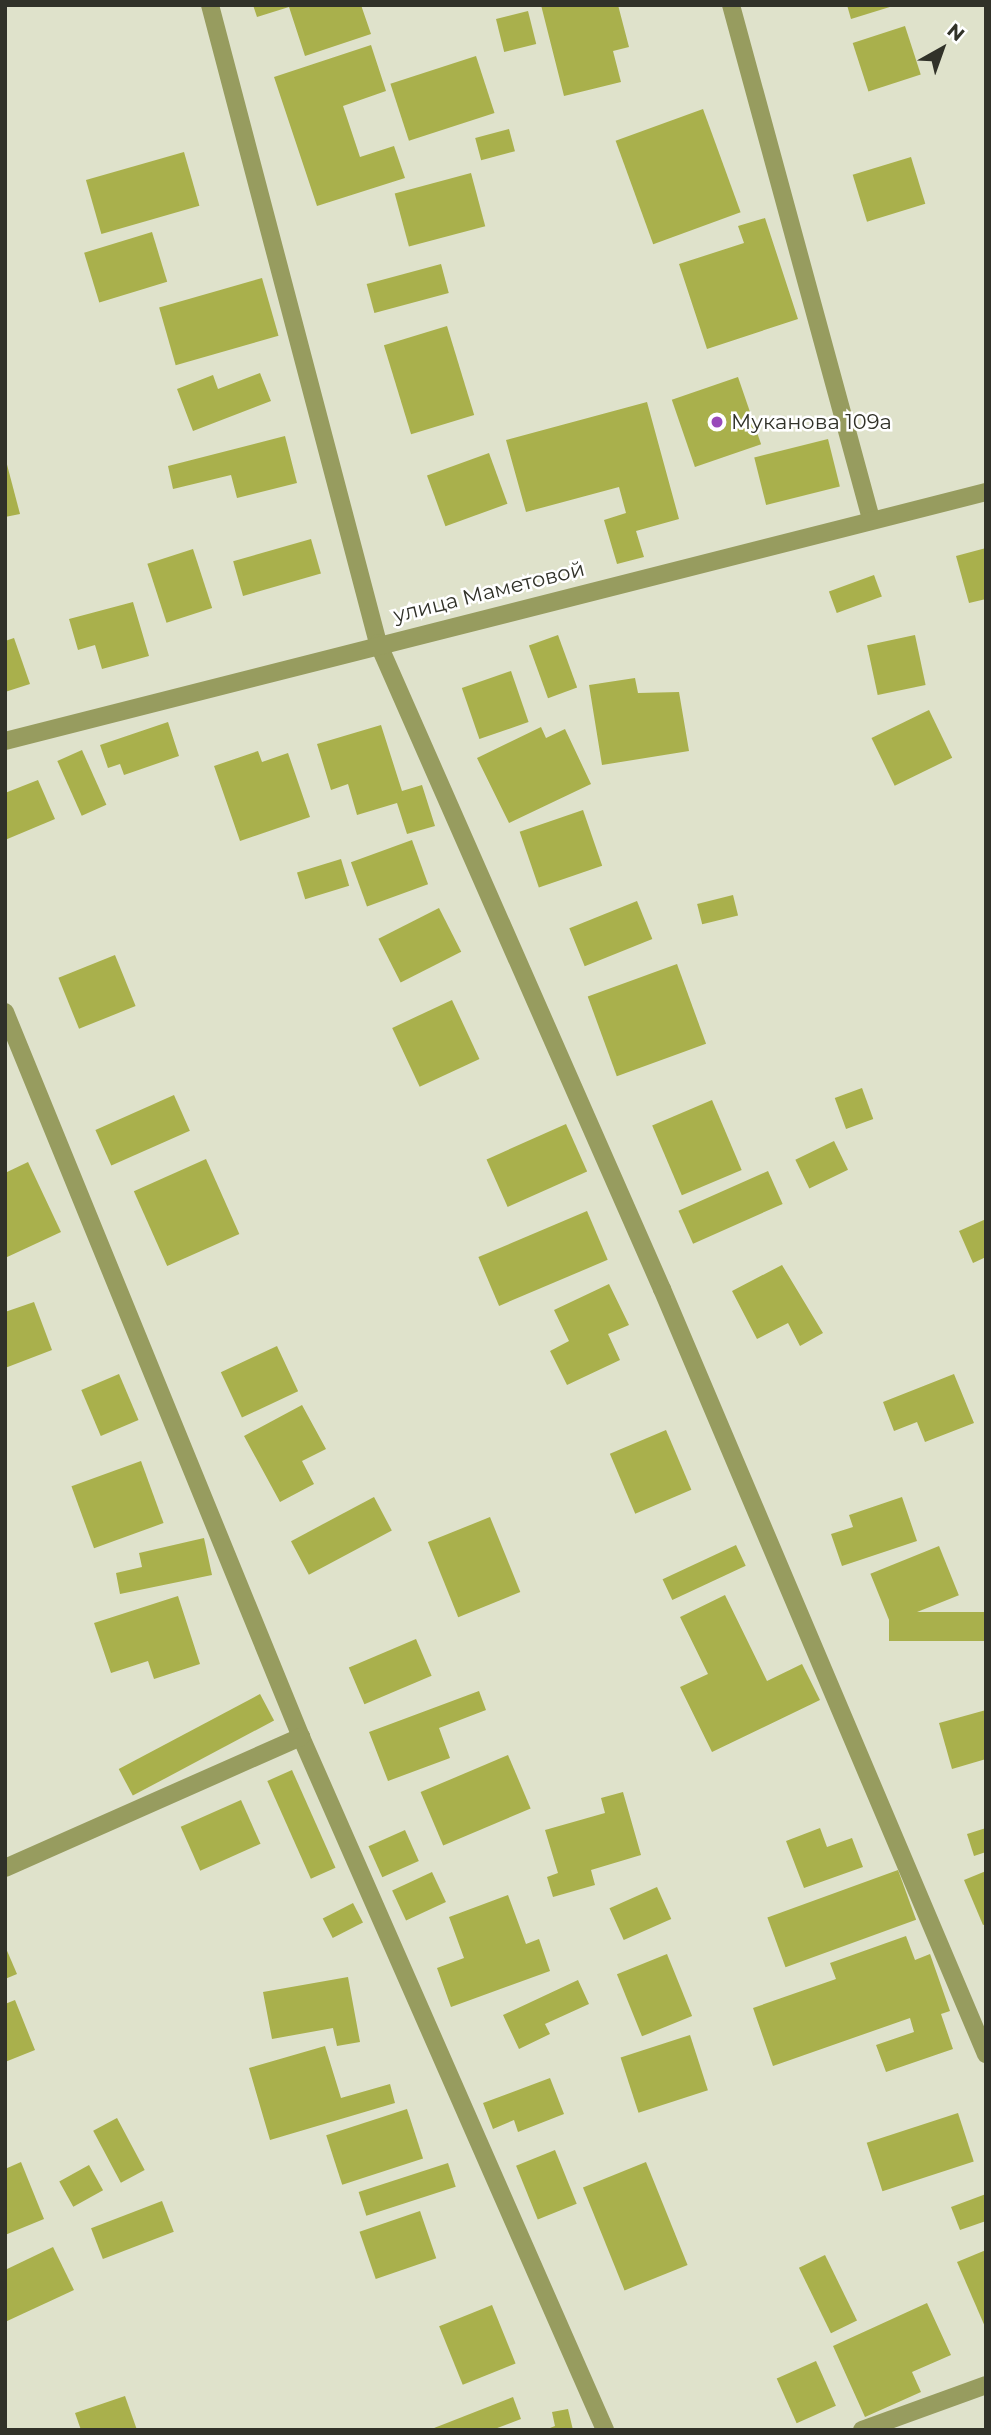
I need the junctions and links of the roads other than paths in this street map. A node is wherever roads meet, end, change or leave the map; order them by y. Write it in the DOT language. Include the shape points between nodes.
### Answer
graph roads {
  1 [pos="210,5"];
  2 [pos="731,5"];
  3 [pos="986,492"];
  4 [pos="871,519"];
  5 [pos="378,643"];
  6 [pos="5,741"];
  7 [pos="5,1012"];
  8 [pos="301,1737"];
  9 [pos="5,1868"];
  10 [pos="986,2054"];
  11 [pos="986,2385"];
  12 [pos="605,2430"];
  13 [pos="862,2430"];
  1 -- 5 [label="street"];
  2 -- 4 [label="street"];
  3 -- 4 [label="street, улица Маметовой"];
  4 -- 5 [label="street, улица Маметовой"];
  5 -- 6 [label="street, улица Маметовой"];
  5 -- 10 [label="street" via="662,1289"];
  7 -- 8 [label="street"];
  8 -- 9 [label="street"];
  8 -- 12 [label="street"];
  11 -- 13 [label="street"];
}
